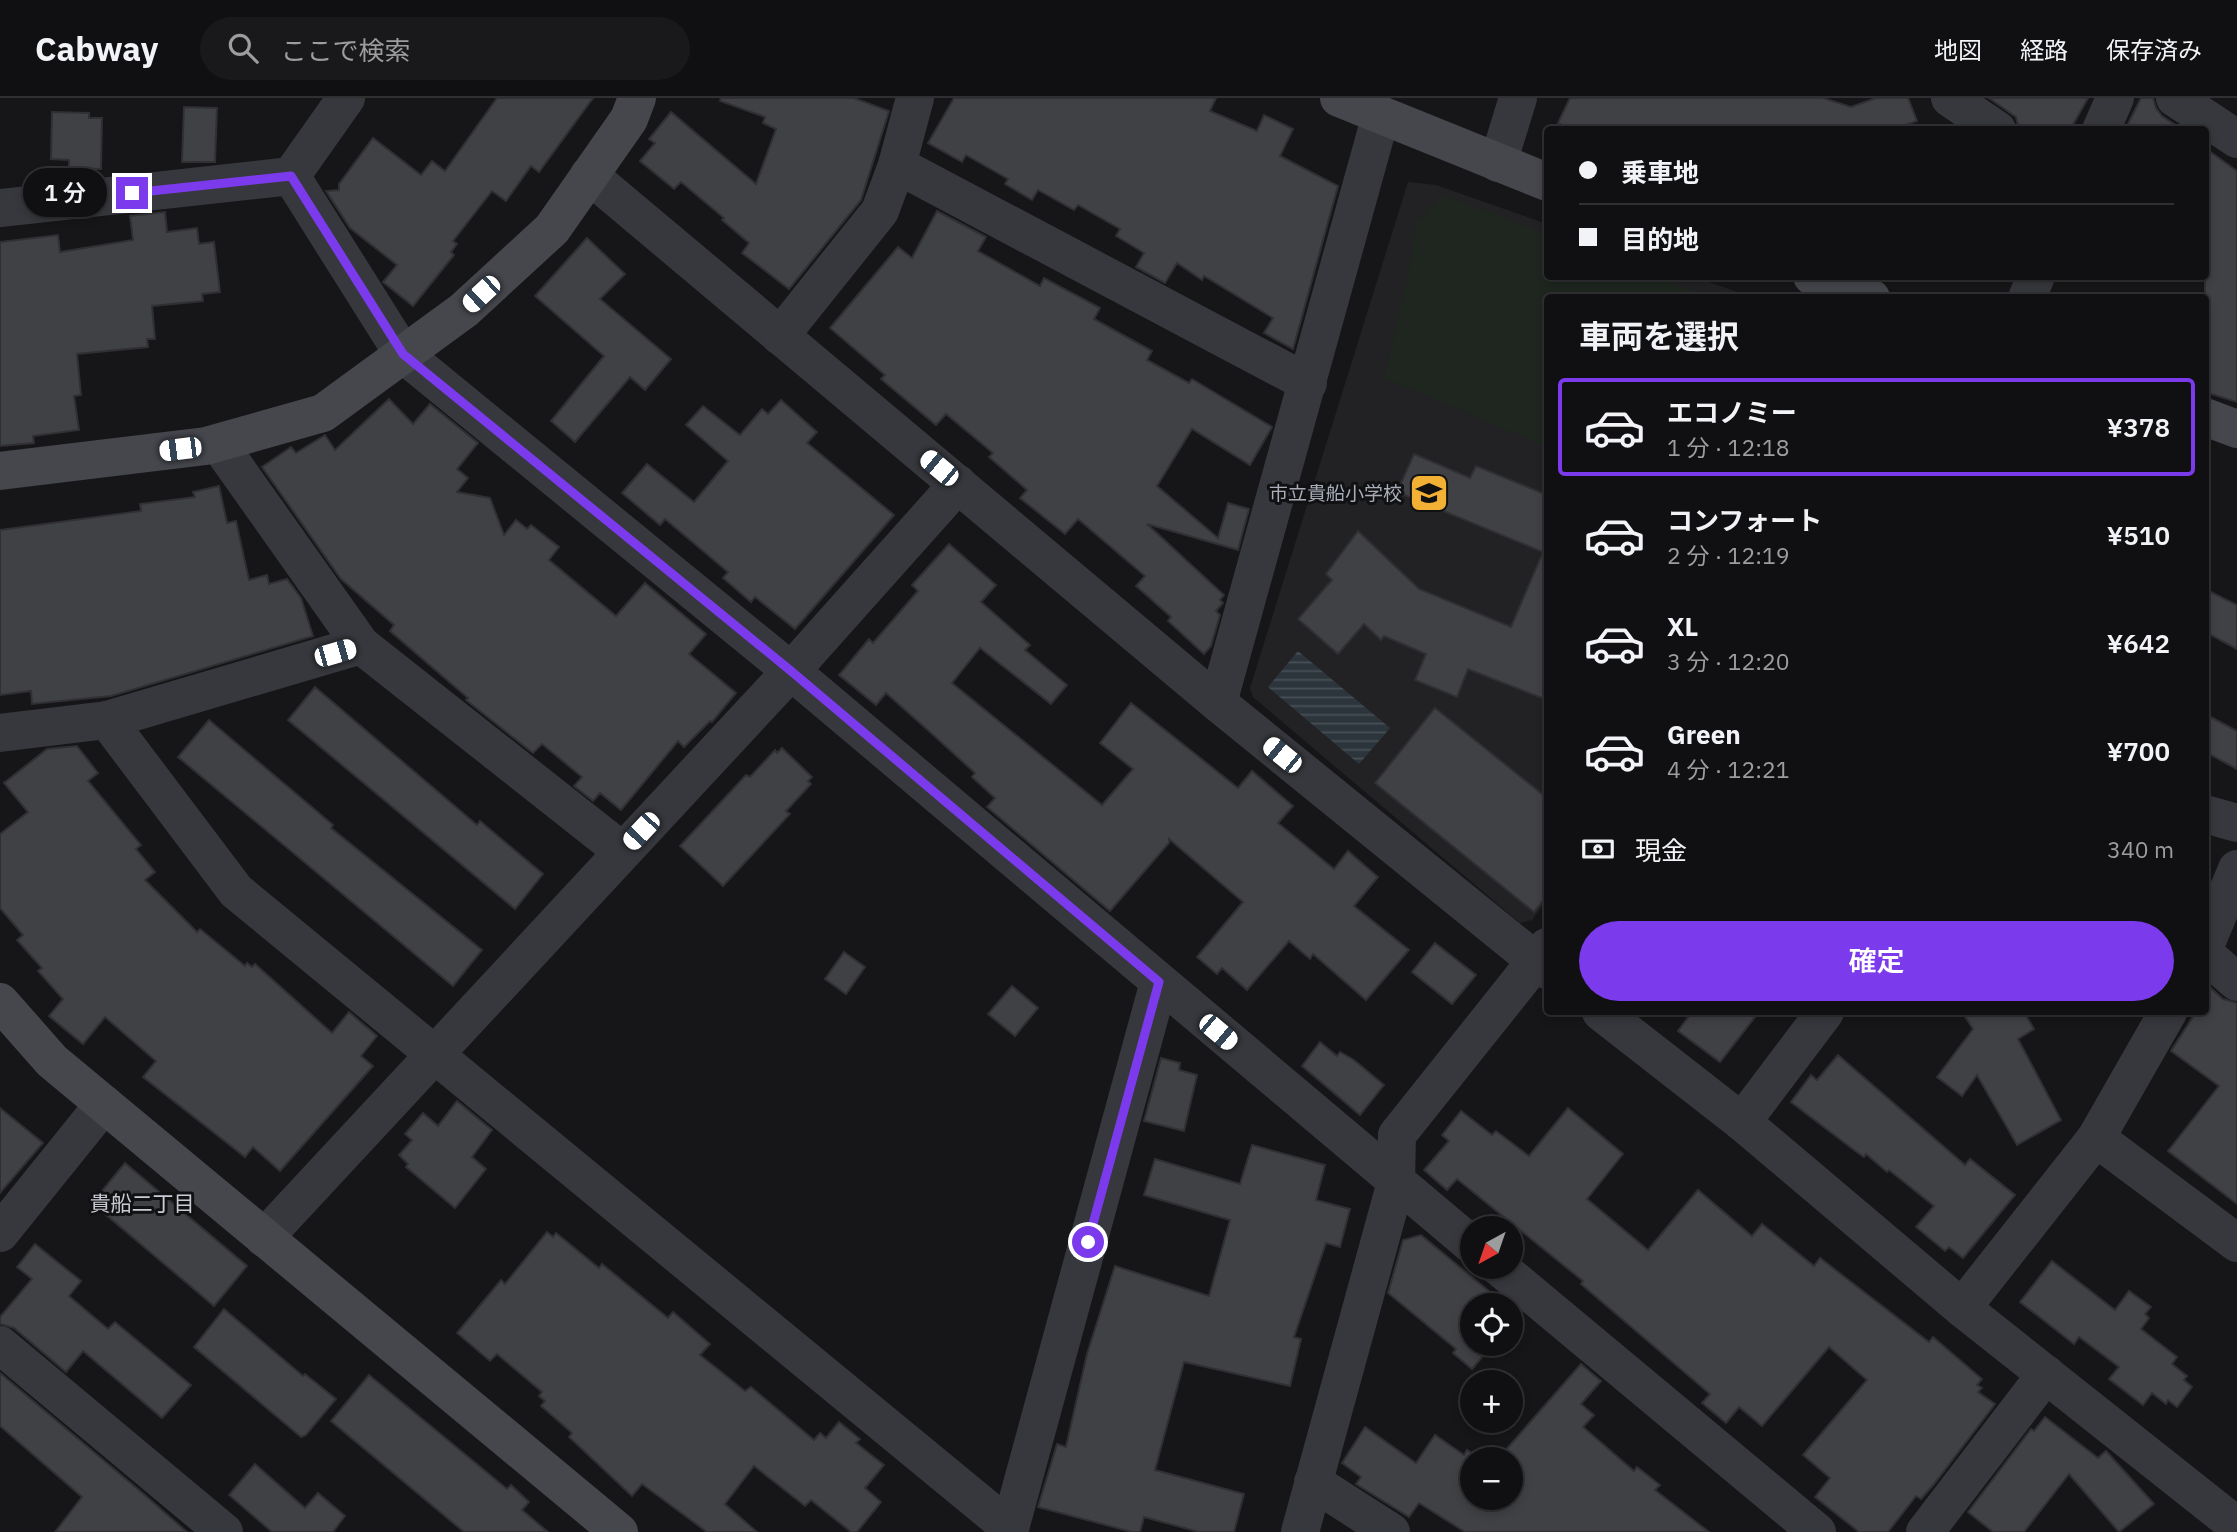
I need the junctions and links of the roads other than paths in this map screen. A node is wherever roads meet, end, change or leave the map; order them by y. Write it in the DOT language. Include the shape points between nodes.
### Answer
graph roads {
  1 [pos="346,98"];
  2 [pos="637,98"];
  3 [pos="915,98"];
  4 [pos="1339,98"];
  5 [pos="1518,98"];
  6 [pos="1950,98"];
  7 [pos="2115,98"];
  8 [pos="2175,98"];
  9 [pos="1381,115"];
  10 [pos="1991,126"];
  11 [pos="2103,126"];
  12 [pos="2237,139"];
  13 [pos="1498,163"];
  14 [pos="897,165"];
  15 [pos="589,175"];
  16 [pos="291,176"];
  17 [pos="1544,181"];
  18 [pos="0,208"];
  19 [pos="1823,280"];
  20 [pos="1860,294"];
  21 [pos="780,336"];
  22 [pos="403,354"];
  23 [pos="1308,383"];
  24 [pos="218,443"];
  25 [pos="0,471"];
  26 [pos="958,484"];
  27 [pos="361,645"];
  28 [pos="791,671"];
  29 [pos="1218,703"];
  30 [pos="107,720"];
  31 [pos="0,733"];
  32 [pos="2209,815"];
  33 [pos="2237,823"];
  34 [pos="622,851"];
  35 [pos="2237,869"];
  36 [pos="2209,936"];
  37 [pos="2209,958"];
  38 [pos="1544,959"];
  39 [pos="1159,982"];
  40 [pos="2237,982"];
  41 [pos="0,1002"];
  42 [pos="1605,1015"];
  43 [pos="1823,1015"];
  44 [pos="2166,1015"];
  45 [pos="434,1052"];
  46 [pos="104,1104"];
  47 [pos="1742,1122"];
  48 [pos="2096,1138"];
  49 [pos="1396,1182"];
  50 [pos="0,1233"];
  51 [pos="1460,1235"];
  52 [pos="264,1238"];
  53 [pos="2237,1243"];
  54 [pos="1513,1279"];
  55 [pos="1962,1308"];
  56 [pos="0,1345"];
  57 [pos="2046,1374"];
  58 [pos="1313,1482"];
  59 [pos="2237,1525"];
  60 [pos="607,1528"];
  61 [pos="1010,1530"];
  62 [pos="224,1532"];
  63 [pos="1300,1532"];
  64 [pos="1391,1532"];
  65 [pos="1816,1532"];
  66 [pos="1925,1532"];
  1 -- 16 [label="street"];
  2 -- 15 [label="street" via="629,119"];
  3 -- 14 [label="street"];
  4 -- 9 [label="street"];
  5 -- 13 [label="street"];
  6 -- 10 [label="street"];
  7 -- 11 [label="street"];
  8 -- 12 [label="street"];
  9 -- 13 [label="street"];
  9 -- 23 [label="street"];
  13 -- 17 [label="street"];
  14 -- 21 [label="street" via="880,211"];
  14 -- 23 [label="street"];
  15 -- 21 [label="street"];
  15 -- 22 [label="street" via="552,229 464,310"];
  16 -- 18 [label="street"];
  16 -- 22 [label="street"];
  19 -- 20 [label="street"];
  21 -- 26 [label="street"];
  22 -- 24 [label="street" via="323,413"];
  22 -- 28 [label="street"];
  23 -- 29 [label="street"];
  24 -- 25 [label="street"];
  24 -- 27 [label="street"];
  26 -- 28 [label="street"];
  26 -- 29 [label="street"];
  27 -- 30 [label="street"];
  27 -- 34 [label="street"];
  28 -- 34 [label="street"];
  28 -- 39 [label="street"];
  29 -- 38 [label="street"];
  30 -- 31 [label="street"];
  30 -- 45 [label="street" via="236,891"];
  32 -- 33 [label="street"];
  34 -- 45 [label="street"];
  35 -- 36 [label="street"];
  37 -- 40 [label="street"];
  38 -- 49 [label="street" via="1397,1135"];
  39 -- 49 [label="street"];
  39 -- 61 [label="street"];
  41 -- 46 [label="street" via="52,1061"];
  42 -- 47 [label="street"];
  43 -- 47 [label="street"];
  44 -- 48 [label="street"];
  45 -- 52 [label="street"];
  45 -- 61 [label="street"];
  46 -- 50 [label="street"];
  46 -- 52 [label="street"];
  47 -- 55 [label="street"];
  48 -- 53 [label="street"];
  48 -- 55 [label="street"];
  49 -- 51 [label="street"];
  49 -- 58 [label="street"];
  52 -- 60 [label="street"];
  54 -- 65 [label="street"];
  55 -- 57 [label="street"];
  56 -- 62 [label="street"];
  57 -- 59 [label="street"];
  57 -- 66 [label="street"];
  58 -- 63 [label="street"];
  58 -- 64 [label="street"];
}
